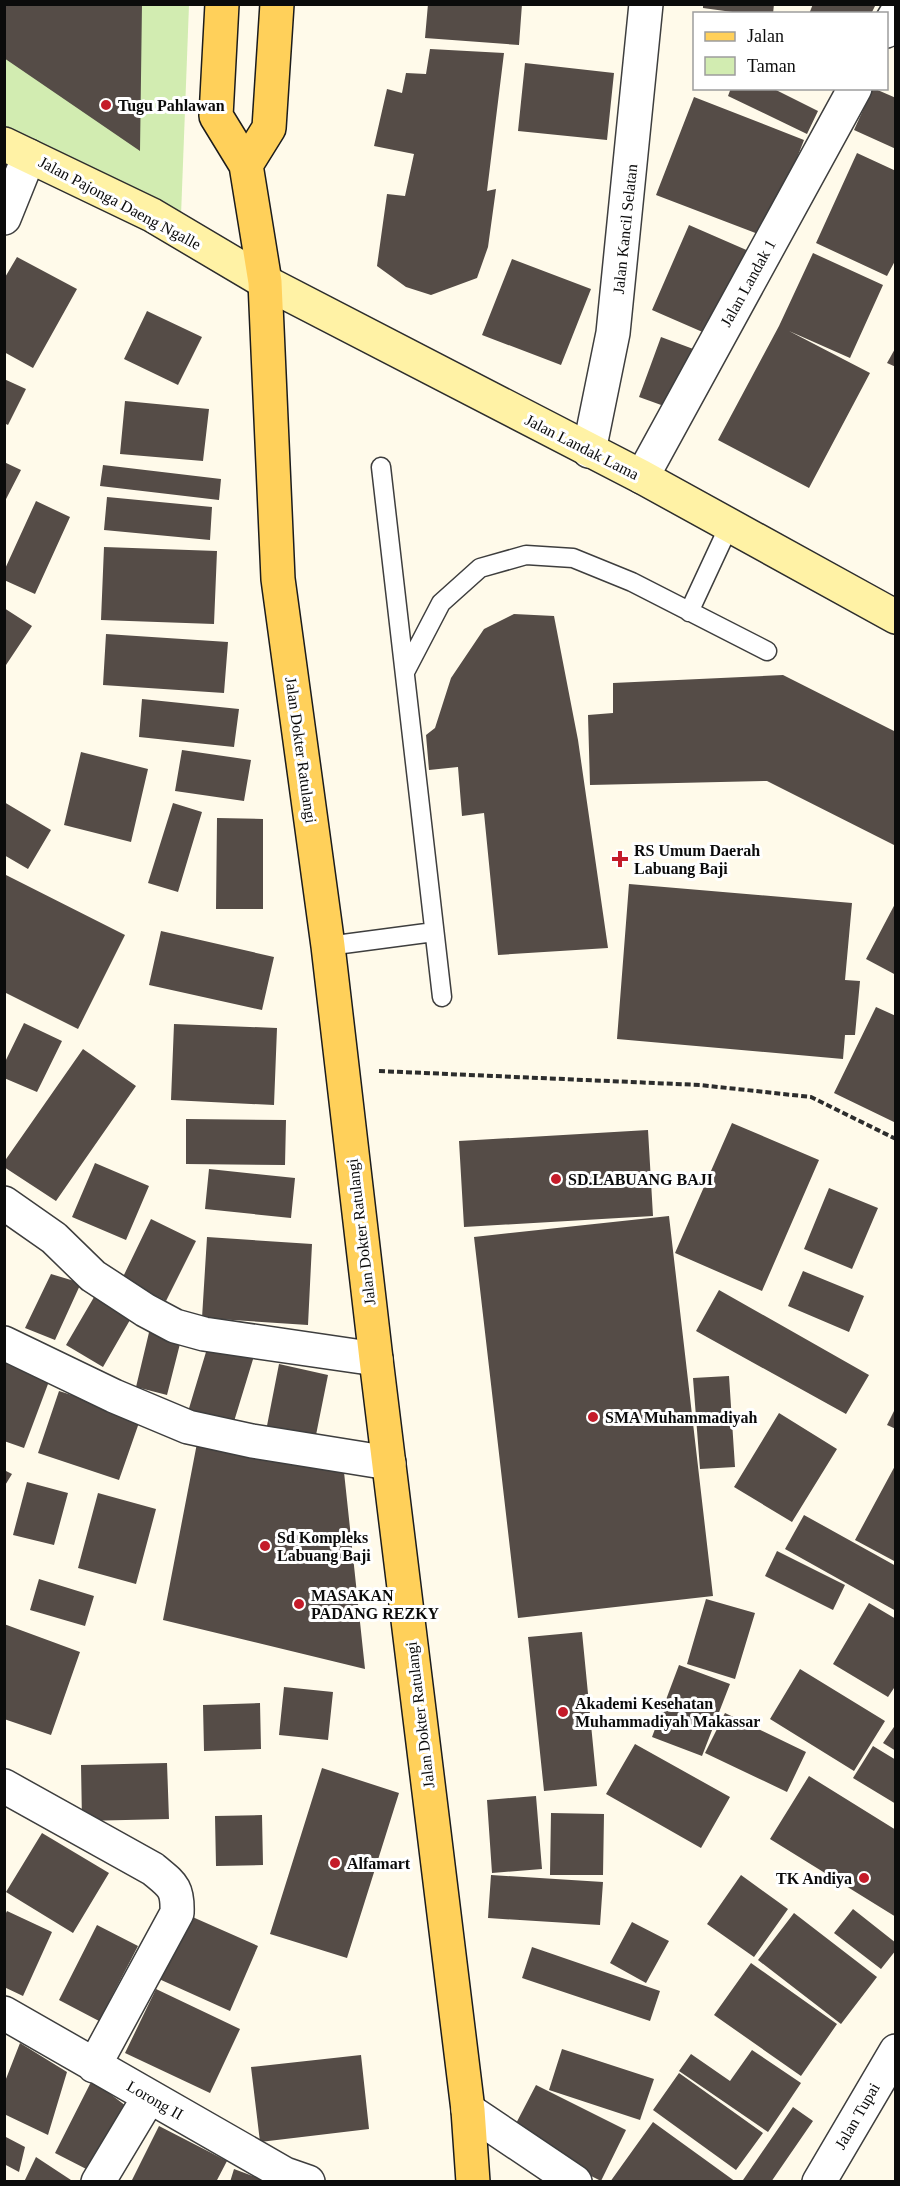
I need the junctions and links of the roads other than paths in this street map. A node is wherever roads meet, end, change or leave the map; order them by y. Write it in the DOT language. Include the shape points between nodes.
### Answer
graph roads {
  1 [pos="222,4"];
  2 [pos="277,4"];
  3 [pos="646,4"];
  4 [pos="896,14"];
  5 [pos="888,28"];
  6 [pos="854,90"];
  7 [pos="17,150"];
  8 [pos="246,165"];
  9 [pos="4,218"];
  10 [pos="265,282"];
  11 [pos="589,451"];
  12 [pos="381,467"];
  13 [pos="642,477"];
  14 [pos="729,526"];
  15 [pos="689,612"];
  16 [pos="896,617"];
  17 [pos="767,651"];
  18 [pos="405,672"];
  19 [pos="435,932"];
  20 [pos="328,946"];
  21 [pos="442,997"];
  22 [pos="4,1203"];
  23 [pos="4,1343"];
  24 [pos="376,1359"];
  25 [pos="389,1463"];
  26 [pos="4,1786"];
  27 [pos="4,2013"];
  28 [pos="896,2050"];
  29 [pos="94,2066"];
  30 [pos="887,2083"];
  31 [pos="149,2097"];
  32 [pos="468,2110"];
  33 [pos="98,2181"];
  34 [pos="308,2181"];
  35 [pos="473,2181"];
  36 [pos="575,2181"];
  37 [pos="819,2181"];
  1 -- 8 [label="main road" via="216,116"];
  2 -- 8 [label="main road" via="269,128"];
  3 -- 11 [label="street, Jalan Kancil Selatan" via="613,333"];
  4 -- 5 [label="street"];
  6 -- 13 [label="street, Jalan Landak 1"];
  7 -- 9 [label="street"];
  7 -- 10 [label="main road, Jalan Pajonga Daeng Ngalle" via="152,216"];
  8 -- 10 [label="main road, Jalan Dokter Ratulangi"];
  10 -- 11 [label="main road, Jalan Landak Lama"];
  10 -- 20 [label="main road, Jalan Dokter Ratulangi" via="278,579"];
  11 -- 13 [label="main road, Jalan Landak Lama"];
  12 -- 18 [label="lane"];
  13 -- 14 [label="main road, Jalan Landak Lama"];
  14 -- 15 [label="lane"];
  14 -- 16 [label="main road, Jalan Landak Lama"];
  15 -- 17 [label="lane"];
  15 -- 18 [label="lane" via="632,582 573,558 526,555 480,568 441,603"];
  18 -- 19 [label="lane"];
  19 -- 20 [label="lane"];
  19 -- 21 [label="lane"];
  20 -- 24 [label="main road, Jalan Dokter Ratulangi"];
  22 -- 24 [label="street" via="54,1238 93,1276 175,1326 204,1334"];
  23 -- 25 [label="street" via="114,1396 188,1426 252,1441"];
  24 -- 25 [label="main road, Jalan Dokter Ratulangi"];
  25 -- 32 [label="main road, Jalan Dokter Ratulangi"];
  26 -- 29 [label="street" via="153,1869 177,1895 177,1913"];
  27 -- 29 [label="street, Lorong II"];
  28 -- 30 [label="street, Jalan Tupai"];
  29 -- 31 [label="street, Lorong II"];
  30 -- 37 [label="street, Jalan Tupai"];
  31 -- 33 [label="street"];
  31 -- 34 [label="street, Lorong II" via="285,2174"];
  32 -- 35 [label="main road, Jalan Dokter Ratulangi"];
  32 -- 36 [label="street"];
}
